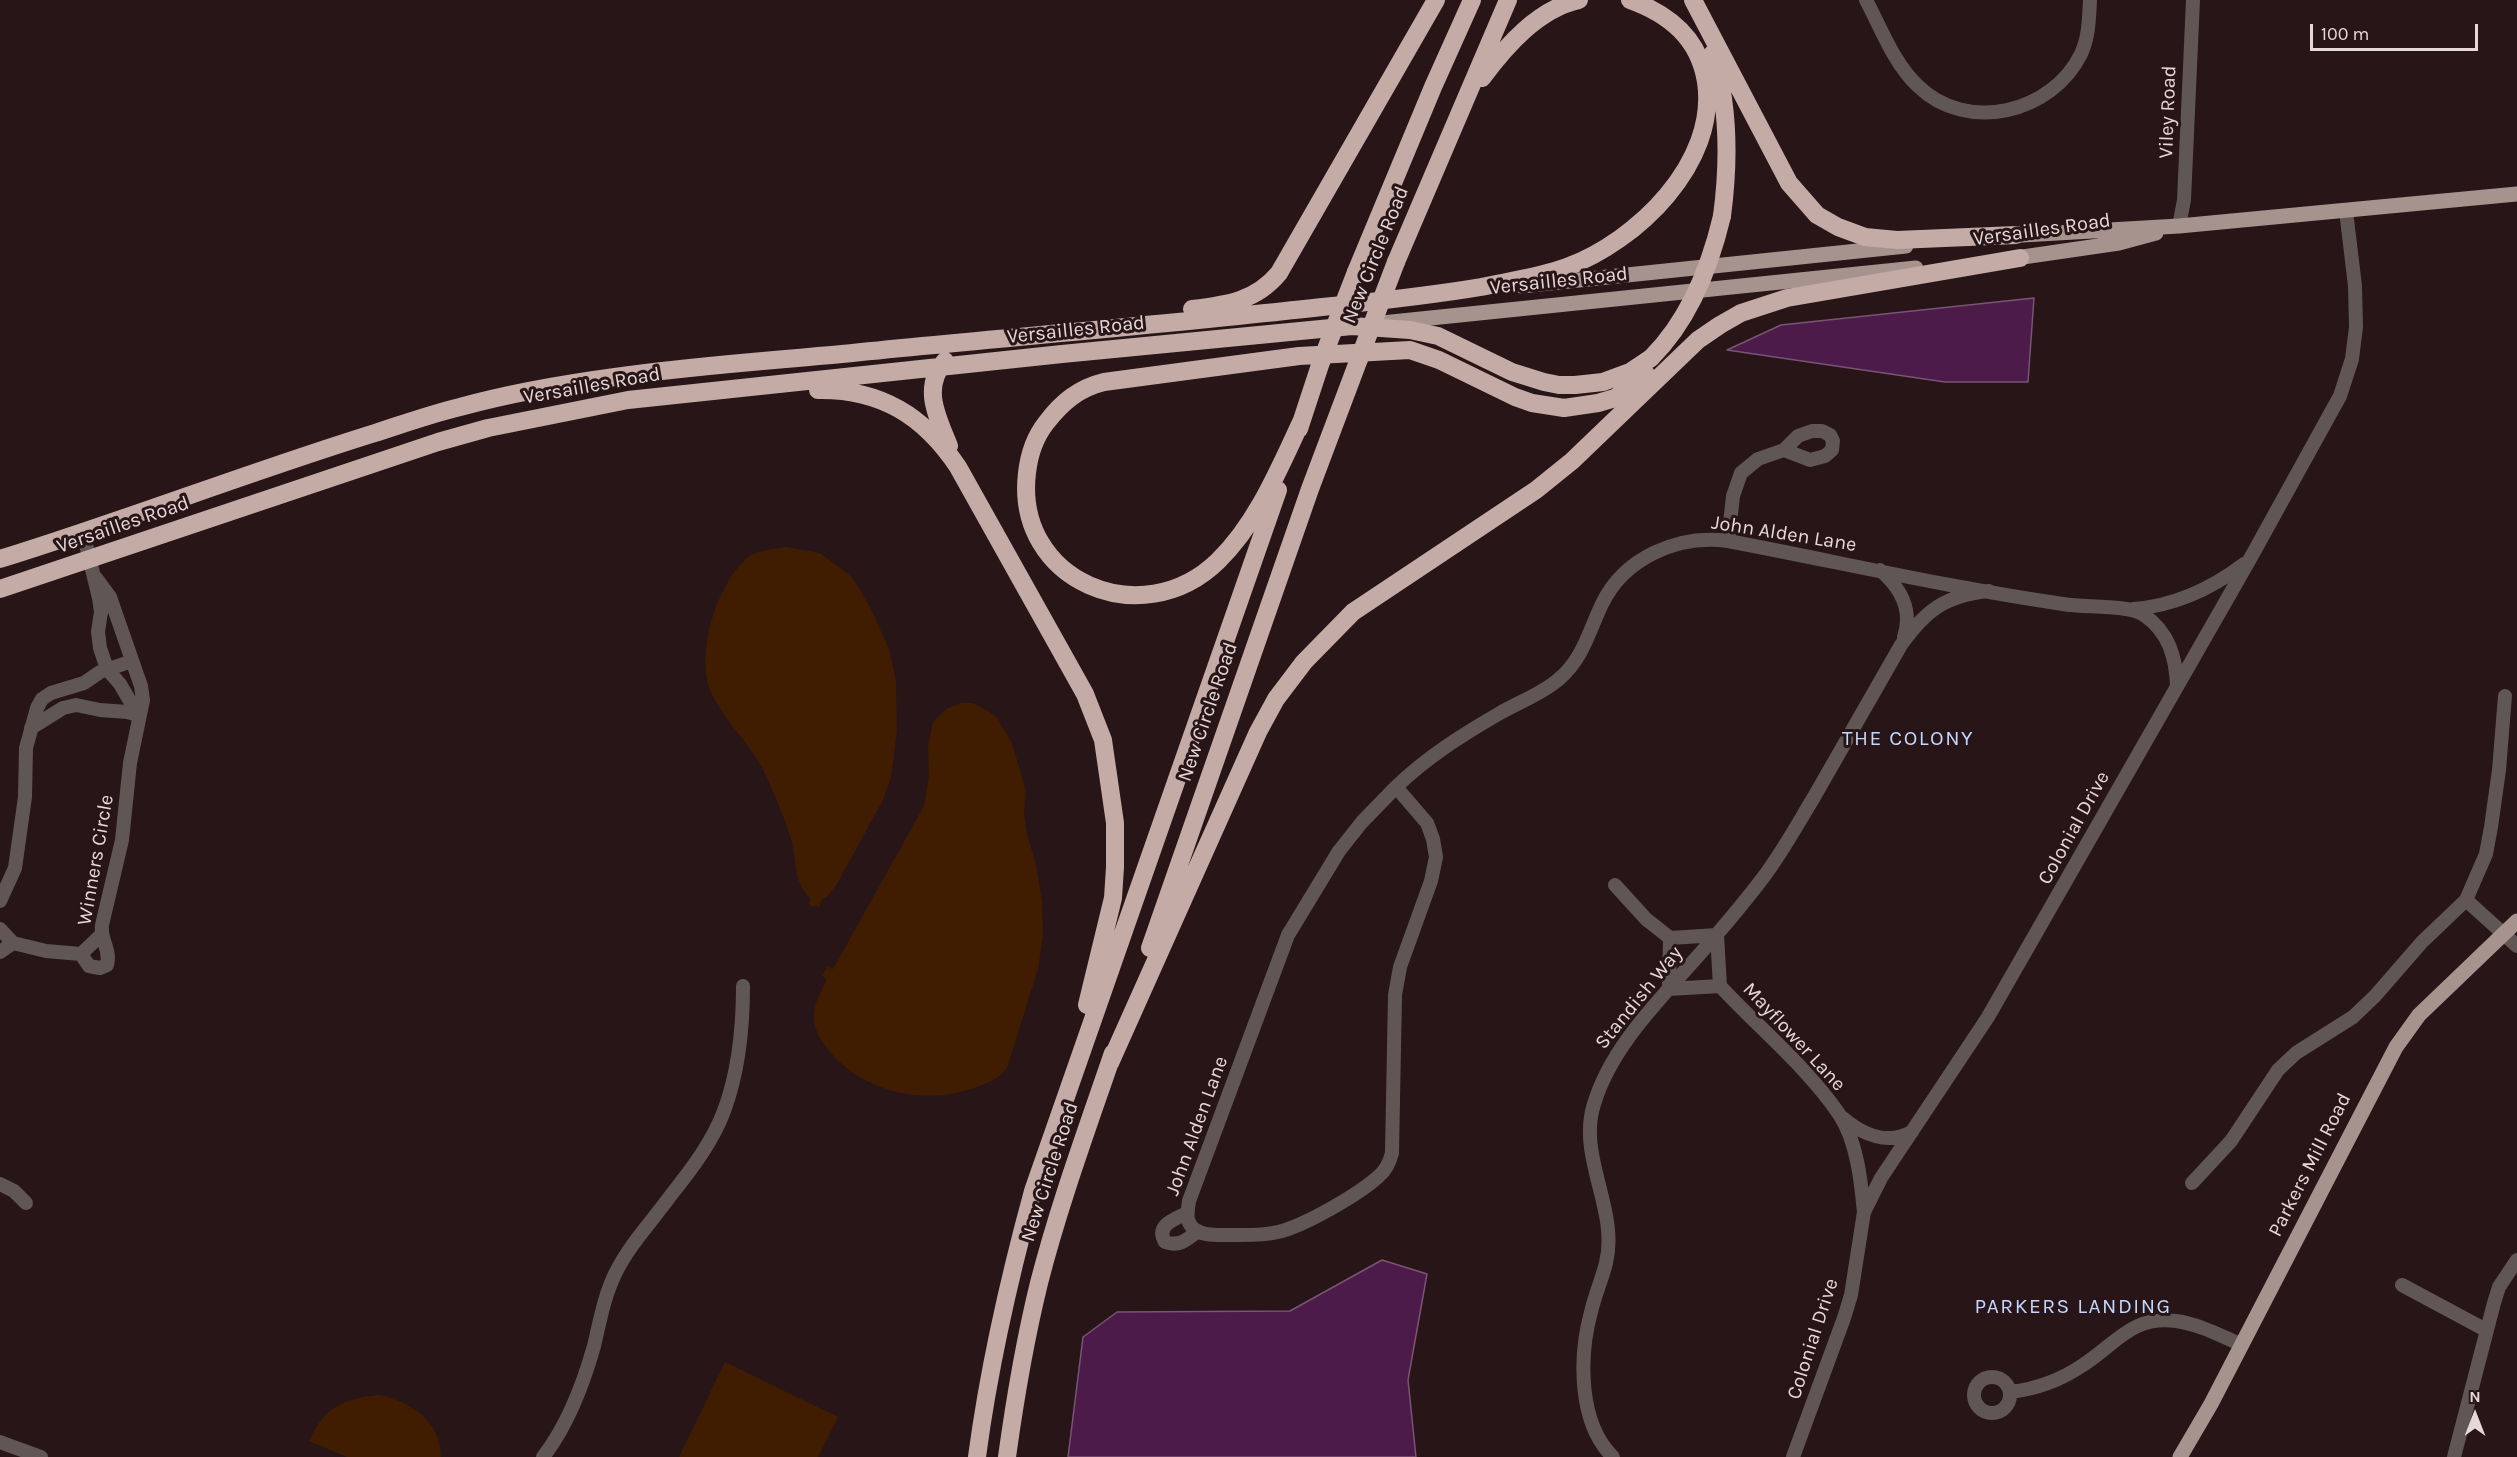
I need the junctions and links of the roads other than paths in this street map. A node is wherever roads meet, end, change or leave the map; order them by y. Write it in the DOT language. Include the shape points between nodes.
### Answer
graph roads {
  1 [pos="1436,0"];
  2 [pos="1472,0"];
  3 [pos="1508,0"];
  4 [pos="1579,0"];
  5 [pos="1630,0"];
  6 [pos="1866,0"];
  7 [pos="2090,0"];
  8 [pos="2193,0"];
  9 [pos="1695,4"];
  10 [pos="1428,184"];
  11 [pos="2517,194"];
  12 [pos="2346,211"];
  13 [pos="2179,226"];
  14 [pos="2016,235"];
  15 [pos="2020,258"];
  16 [pos="1432,296"];
  17 [pos="1352,326"];
  18 [pos="1015,336"];
  19 [pos="964,341"];
  20 [pos="1681,356"];
  21 [pos="939,367"];
  22 [pos="696,392"];
  23 [pos="1302,420"];
  24 [pos="1784,450"];
  25 [pos="958,467"];
  26 [pos="83,532"];
  27 [pos="1728,541"];
  28 [pos="0,559"];
  29 [pos="2250,559"];
  30 [pos="93,569"];
  31 [pos="1880,570"];
  32 [pos="0,589"];
  33 [pos="1989,591"];
  34 [pos="2121,609"];
  35 [pos="1901,645"];
  36 [pos="132,661"];
  37 [pos="107,669"];
  38 [pos="2177,686"];
  39 [pos="2505,696"];
  40 [pos="138,715"];
  41 [pos="31,728"];
  42 [pos="1396,788"];
  43 [pos="1615,885"];
  44 [pos="2466,900"];
  45 [pos="0,901"];
  46 [pos="2517,921"];
  47 [pos="0,929"];
  48 [pos="2504,933"];
  49 [pos="101,935"];
  50 [pos="1717,935"];
  51 [pos="1670,938"];
  52 [pos="13,944"];
  53 [pos="2517,946"];
  54 [pos="0,952"];
  55 [pos="81,954"];
  56 [pos="743,986"];
  57 [pos="1720,987"];
  58 [pos="1669,989"];
  59 [pos="1110,1063"];
  60 [pos="1060,1115"];
  61 [pos="1840,1115"];
  62 [pos="1912,1132"];
  63 [pos="0,1184"];
  64 [pos="2192,1184"];
  65 [pos="26,1203"];
  66 [pos="1864,1212"];
  67 [pos="1187,1213"];
  68 [pos="1198,1231"];
  69 [pos="2517,1260"];
  70 [pos="2402,1285"];
  71 [pos="2486,1330"];
  72 [pos="2242,1345"];
  73 [pos="2010,1392"];
  74 [pos="0,1442"];
  75 [pos="41,1457"];
  76 [pos="543,1457"];
  77 [pos="976,1457"];
  78 [pos="1007,1457"];
  79 [pos="1613,1457"];
  80 [pos="1793,1457"];
  81 [pos="2180,1457"];
  82 [pos="2454,1457"];
  1 -- 18 [label="highway" via="1294,250 1263,289 1224,305 1135,315"];
  2 -- 23 [label="highway, New Circle Road, bridge" via="1356,272"];
  3 -- 10 [label="highway, New Circle Road"];
  4 -- 10 [label="highway" via="1543,16 1500,54 1477,84"];
  5 -- 16 [label="highway" via="1654,9 1681,30 1701,62 1705,79 1706,116 1700,137 1667,196 1614,244 1563,269"];
  6 -- 7 [label="street" via="1899,62 1918,87 1962,109 1990,112 2035,102 2059,84 2086,43"];
  8 -- 13 [label="street, Viley Road" via="2184,200"];
  9 -- 14 [label="highway" via="1789,183 1817,215 1865,237 1898,240"];
  9 -- 17 [label="highway, bridge" via="1714,57 1723,103 1726,161 1722,216 1702,279 1680,321 1651,358 1630,372 1603,382 1559,385 1512,372 1438,336"];
  10 -- 59 [label="highway, New Circle Road, bridge" via="1310,489"];
  11 -- 12 [label="main road, Versailles Road"];
  12 -- 13 [label="main road, Versailles Road"];
  12 -- 29 [label="street, Colonial Drive" via="2356,309 2350,367 2340,396"];
  13 -- 14 [label="main road, Versailles Road"];
  13 -- 15 [label="main road, Versailles Road" via="2119,243"];
  14 -- 16 [label="main road, Versailles Road"];
  15 -- 17 [label="main road, Versailles Road"];
  15 -- 20 [label="highway" via="1772,302 1720,325"];
  16 -- 18 [label="highway, Versailles Road"];
  17 -- 21 [label="highway, Versailles Road"];
  18 -- 19 [label="highway, Versailles Road"];
  19 -- 21 [label="highway"];
  19 -- 26 [label="highway, Versailles Road" via="618,376 537,390 459,407 347,442"];
  20 -- 23 [label="highway" via="1645,375 1615,398 1564,408 1515,397 1432,356 1410,350 1299,356 1087,386 1063,404 1043,426 1033,445 1026,484 1030,521 1041,543 1060,566 1099,589 1119,596 1142,597 1183,586 1219,560 1248,522"];
  20 -- 59 [label="highway" via="1554,476 1353,612 1304,662 1276,699 1258,732"];
  21 -- 22 [label="highway, Versailles Road"];
  21 -- 25 [label="highway" via="932,399"];
  22 -- 25 [label="highway" via="837,390 873,396 925,427"];
  22 -- 30 [label="highway, Versailles Road" via="628,400 478,430 368,464"];
  23 -- 60 [label="highway, New Circle Road"];
  24 -- 27 [label="street" via="1758,459 1741,473 1733,496"];
  25 -- 60 [label="highway" via="1085,694 1102,740 1110,778 1115,823 1113,898"];
  26 -- 28 [label="highway, Versailles Road"];
  26 -- 30 [label="street, Winners Circle"];
  27 -- 31 [label="street, John Alden Lane"];
  27 -- 42 [label="street, John Alden Lane" via="1686,542 1639,562 1611,588 1579,656 1560,679 1466,732 1426,760"];
  29 -- 34 [label="street, John Alden Lane" via="2215,584 2189,596 2152,608"];
  29 -- 38 [label="street, Colonial Drive"];
  30 -- 32 [label="highway, Versailles Road"];
  30 -- 36 [label="street, Winners Circle" via="110,597"];
  30 -- 37 [label="street, Winners Circle" via="101,612 98,632"];
  31 -- 33 [label="street, John Alden Lane"];
  31 -- 35 [label="street, Standish Way" via="1904,601 1907,625"];
  33 -- 34 [label="street, John Alden Lane"];
  33 -- 35 [label="street, Standish Way" via="1961,595 1935,607"];
  34 -- 38 [label="street, John Alden Lane" via="2145,616 2163,635 2175,656"];
  35 -- 50 [label="street, Standish Way" via="1784,849"];
  36 -- 37 [label="street"];
  36 -- 40 [label="street, Winners Circle" via="143,700"];
  37 -- 40 [label="street, Winners Circle"];
  37 -- 41 [label="street" via="42,699"];
  38 -- 62 [label="street, Colonial Drive" via="1988,1017"];
  39 -- 44 [label="street" via="2486,854"];
  40 -- 41 [label="street" via="76,705 63,708"];
  40 -- 49 [label="street, Winners Circle" via="122,840"];
  41 -- 45 [label="street" via="15,868"];
  42 -- 67 [label="street, John Alden Lane" via="1339,851 1288,934"];
  42 -- 68 [label="street" via="1427,823 1436,857 1396,988 1390,1160 1380,1176 1294,1227 1254,1235"];
  43 -- 51 [label="street"];
  44 -- 48 [label="street"];
  44 -- 64 [label="street" via="2354,1017 2296,1053 2278,1070 2231,1141"];
  46 -- 48 [label="main road, Parkers Mill Road"];
  47 -- 52 [label="street"];
  48 -- 53 [label="street"];
  48 -- 72 [label="main road, Parkers Mill Road" via="2419,1015 2396,1047"];
  49 -- 55 [label="street"];
  49 -- 55 [label="street, Winners Circle" via="108,948 107,965 89,966"];
  50 -- 51 [label="street"];
  50 -- 57 [label="street, Mayflower Lane"];
  50 -- 58 [label="street, Standish Way"];
  51 -- 58 [label="street"];
  52 -- 54 [label="street"];
  52 -- 55 [label="street, Winners Circle"];
  56 -- 76 [label="street" via="736,1068 724,1112 703,1152 616,1272 600,1313 583,1380"];
  57 -- 58 [label="street, Mayflower Lane"];
  57 -- 61 [label="street, Mayflower Lane" via="1805,1073"];
  58 -- 79 [label="street, Standish Way" via="1614,1060 1589,1119 1609,1237 1606,1263 1587,1330 1584,1379 1594,1427"];
  59 -- 78 [label="highway, New Circle Road" via="1039,1282"];
  60 -- 77 [label="highway, New Circle Road" via="1033,1191 1006,1294"];
  61 -- 62 [label="street, Mayflower Lane" via="1854,1128 1880,1138"];
  61 -- 66 [label="street, Mayflower Lane" via="1853,1148"];
  62 -- 66 [label="street, Colonial Drive"];
  63 -- 65 [label="street"];
  66 -- 80 [label="street, Colonial Drive" via="1851,1295"];
  67 -- 68 [label="street, John Alden Lane" via="1190,1226"];
  67 -- 68 [label="street" via="1163,1228 1165,1242 1182,1243"];
  69 -- 71 [label="street" via="2499,1287"];
  70 -- 71 [label="street"];
  71 -- 82 [label="street"];
  72 -- 73 [label="street" via="2178,1321 2148,1322 2124,1332 2095,1358 2065,1375 2034,1389"];
  72 -- 81 [label="main road, Parkers Mill Road"];
  74 -- 75 [label="street"];
}
